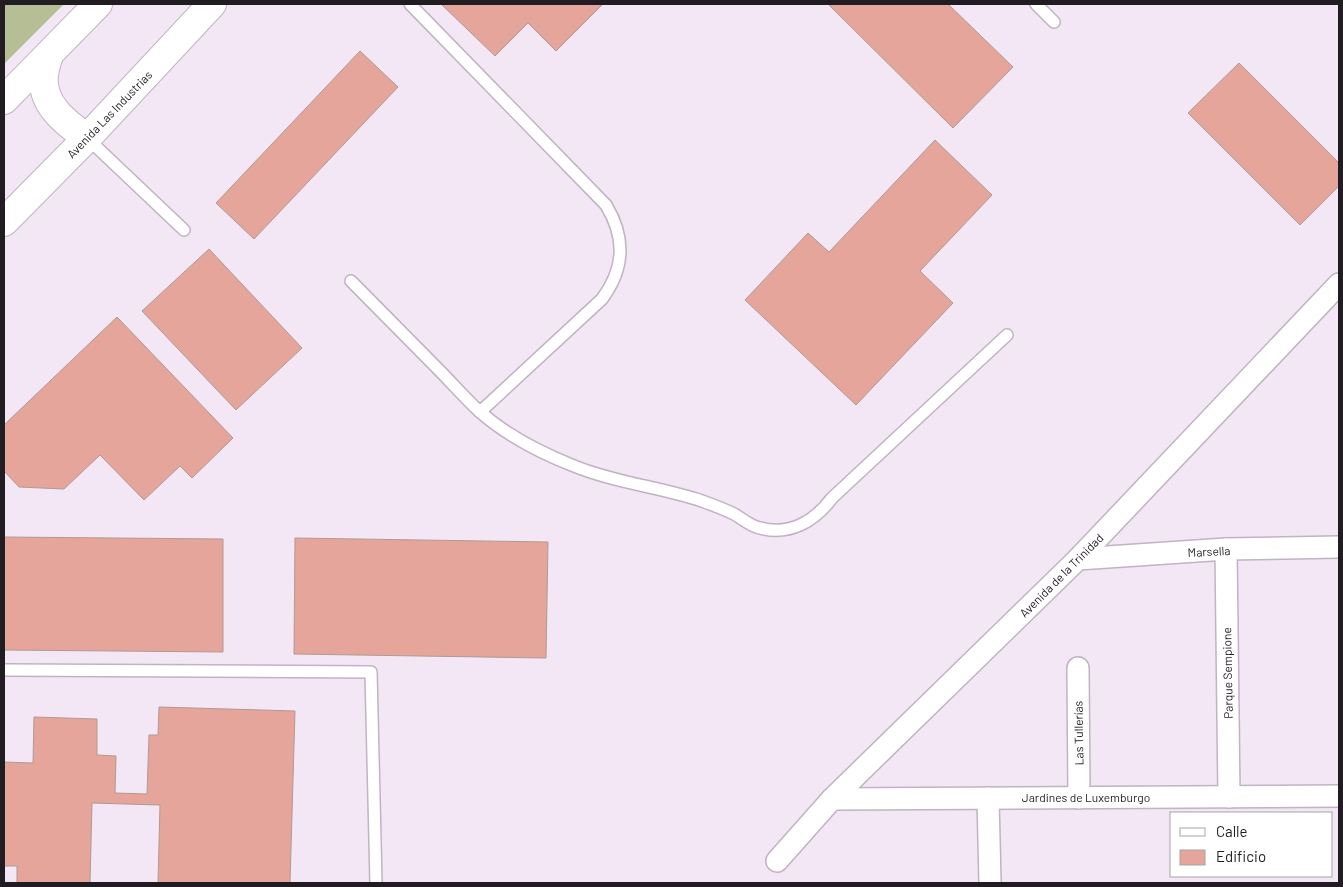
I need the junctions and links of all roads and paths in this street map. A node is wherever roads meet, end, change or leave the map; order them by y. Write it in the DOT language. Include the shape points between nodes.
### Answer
graph roads {
  1 [pos="98,4"];
  2 [pos="212,4"];
  3 [pos="410,4"];
  4 [pos="1036,4"];
  5 [pos="1054,22"];
  6 [pos="49,55"];
  7 [pos="4,100"];
  8 [pos="87,138"];
  9 [pos="4,222"];
  10 [pos="184,230"];
  11 [pos="351,282"];
  12 [pos="1339,284"];
  13 [pos="1007,335"];
  14 [pos="480,412"];
  15 [pos="1339,547"];
  16 [pos="1226,549"];
  17 [pos="1078,559"];
  18 [pos="1078,668"];
  19 [pos="4,670"];
  20 [pos="1229,796"];
  21 [pos="1339,796"];
  22 [pos="988,798"];
  23 [pos="1079,798"];
  24 [pos="832,799"];
  25 [pos="777,860"];
  26 [pos="376,883"];
  27 [pos="990,883"];
  1 -- 6 [label="main road"];
  2 -- 8 [label="main road, Avenida Las Industrias"];
  3 -- 14 [label="lane" via="606,205 619,233 619,264 602,299"];
  4 -- 5 [label="lane"];
  6 -- 7 [label="main road"];
  6 -- 8 [label="main road" via="44,76 47,96 61,117"];
  8 -- 9 [label="main road, Avenida Las Industrias"];
  8 -- 10 [label="lane"];
  11 -- 14 [label="lane"];
  12 -- 17 [label="street, Avenida de la Trinidad"];
  13 -- 14 [label="lane" via="832,498 814,519 788,529 760,528 683,495 576,467 526,443"];
  15 -- 16 [label="street, Marsella"];
  16 -- 17 [label="street, Marsella"];
  16 -- 20 [label="street, Parque Sempione"];
  17 -- 24 [label="street, Avenida de la Trinidad"];
  18 -- 23 [label="street, Las Tullerías"];
  19 -- 26 [label="lane" via="371,672"];
  20 -- 21 [label="street, Jardines de Luxemburgo"];
  20 -- 23 [label="street, Jardines de Luxemburgo"];
  22 -- 23 [label="street, Jardines de Luxemburgo"];
  22 -- 24 [label="street, Jardines de Luxemburgo"];
  22 -- 27 [label="street"];
  24 -- 25 [label="street, Avenida de la Trinidad"];
}
